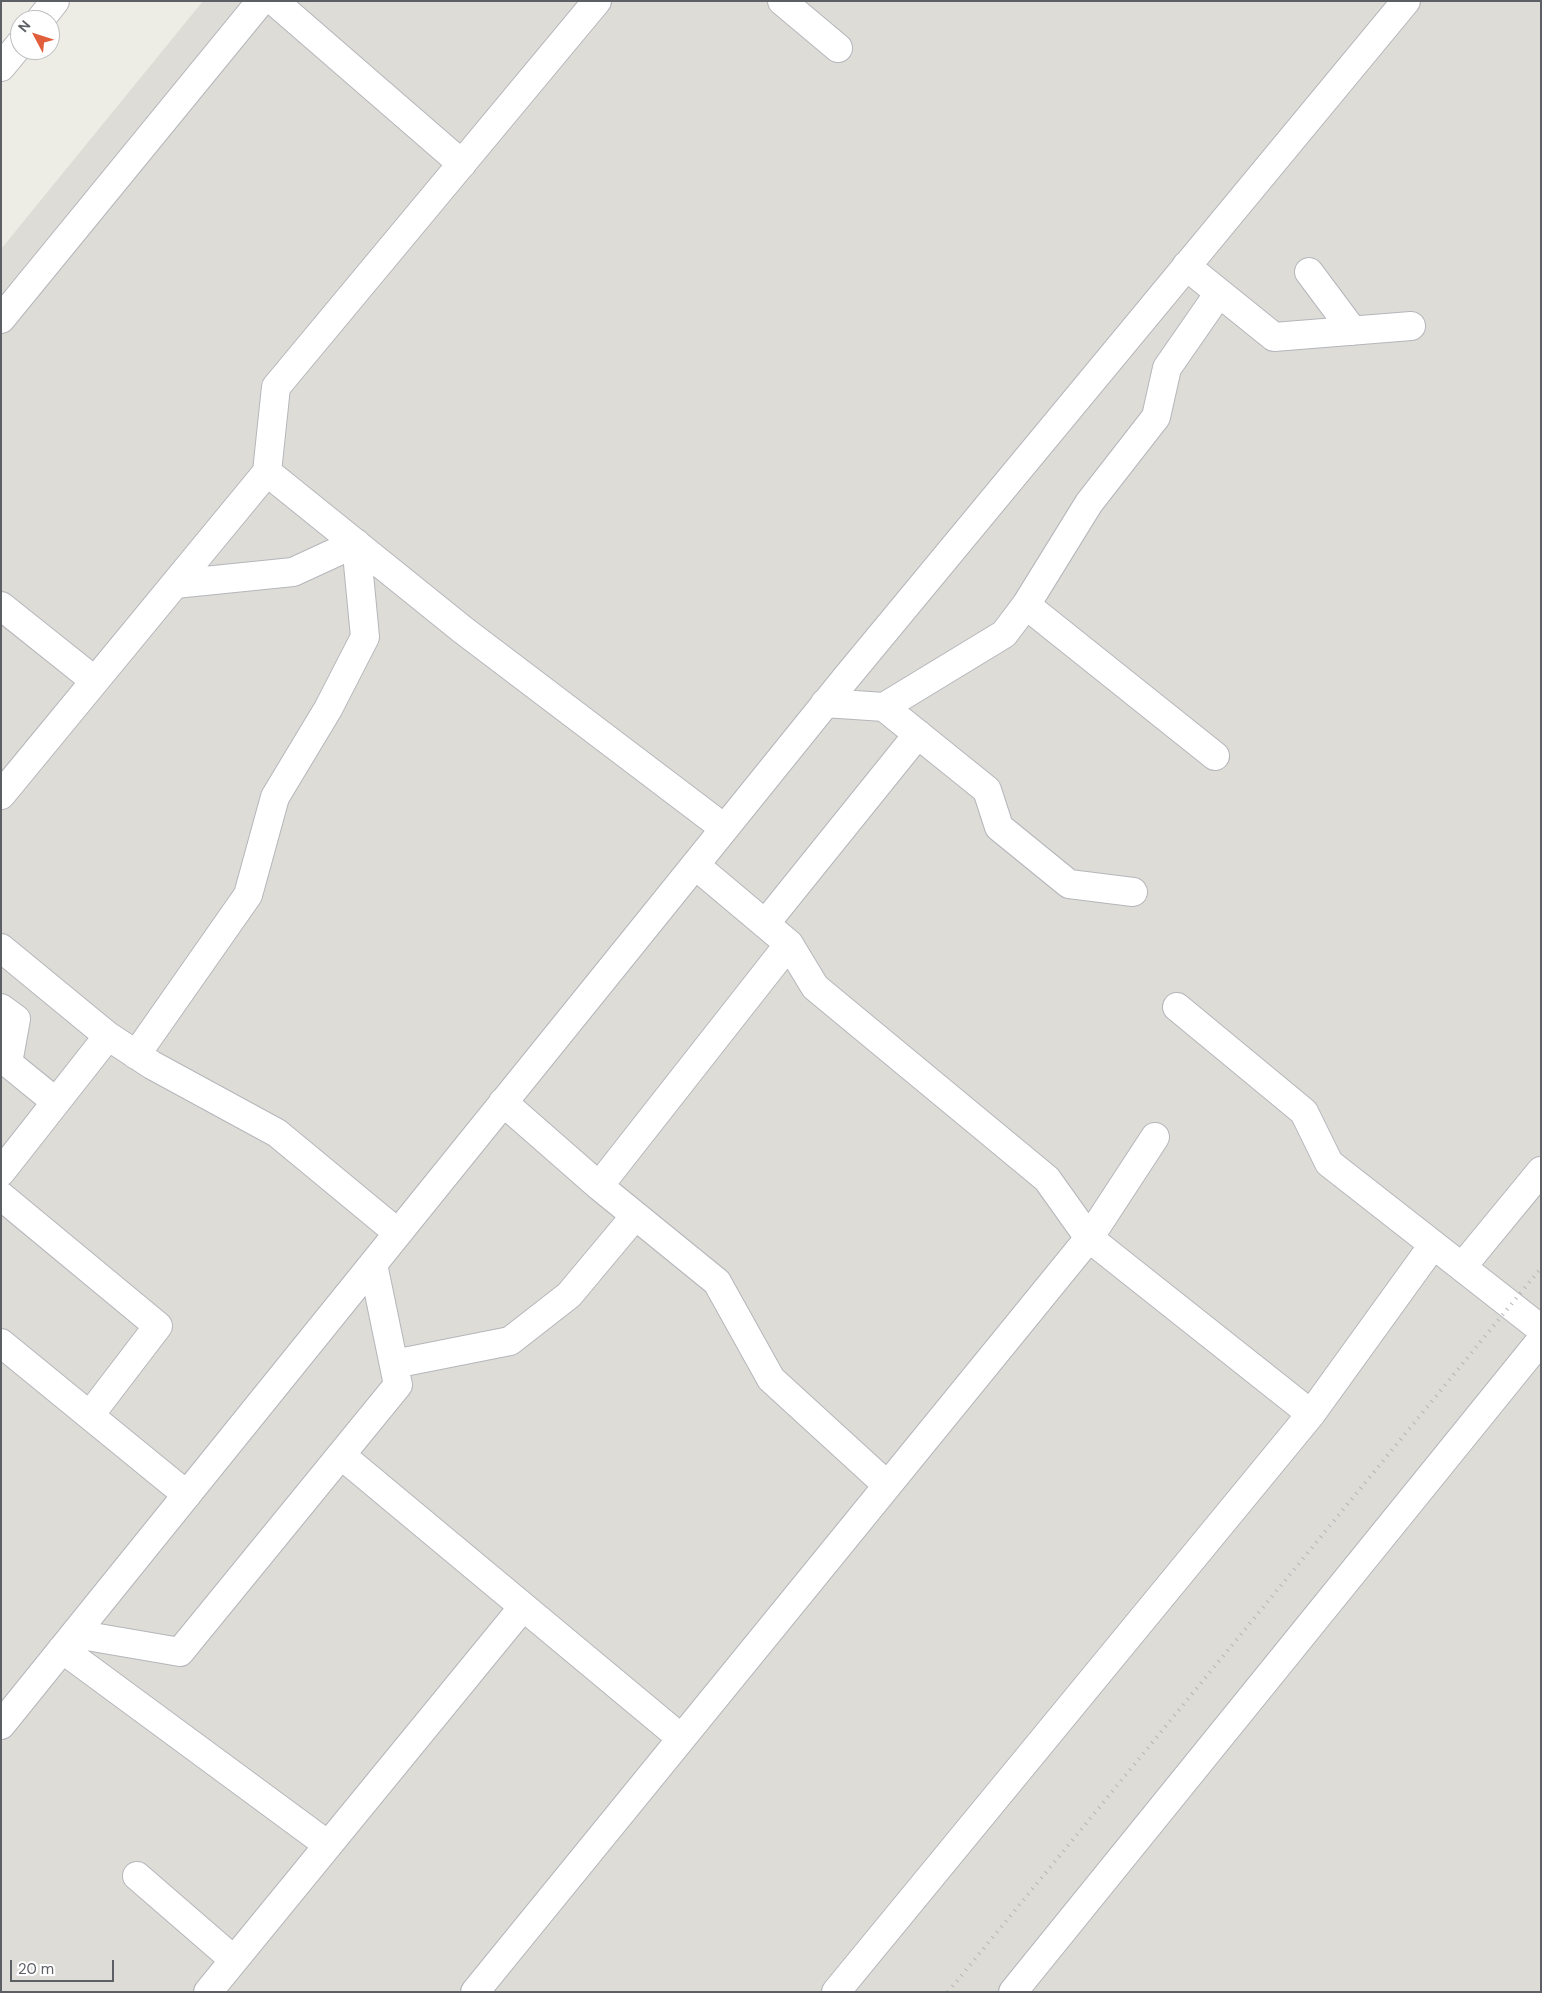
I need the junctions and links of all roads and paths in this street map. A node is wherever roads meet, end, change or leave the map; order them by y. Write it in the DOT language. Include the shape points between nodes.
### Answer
graph roads {
  1 [pos="261,1"];
  2 [pos="274,1"];
  3 [pos="597,1"];
  4 [pos="782,1"];
  5 [pos="1406,1"];
  6 [pos="838,48"];
  7 [pos="10,56"];
  8 [pos="1,67"];
  9 [pos="462,164"];
  10 [pos="1186,266"];
  11 [pos="1309,272"];
  12 [pos="1219,293"];
  13 [pos="1,319"];
  14 [pos="1412,326"];
  15 [pos="1352,331"];
  16 [pos="267,472"];
  17 [pos="356,543"];
  18 [pos="175,584"];
  19 [pos="1026,605"];
  20 [pos="1,606"];
  21 [pos="95,681"];
  22 [pos="825,704"];
  23 [pos="884,707"];
  24 [pos="918,734"];
  25 [pos="1215,756"];
  26 [pos="1,795"];
  27 [pos="724,828"];
  28 [pos="695,865"];
  29 [pos="1133,892"];
  30 [pos="765,924"];
  31 [pos="789,944"];
  32 [pos="1,948"];
  33 [pos="1,1008"];
  34 [pos="1177,1008"];
  35 [pos="108,1036"];
  36 [pos="136,1055"];
  37 [pos="5,1060"];
  38 [pos="56,1102"];
  39 [pos="503,1102"];
  40 [pos="1155,1137"];
  41 [pos="1541,1171"];
  42 [pos="1,1172"];
  43 [pos="599,1186"];
  44 [pos="1,1196"];
  45 [pos="635,1216"];
  46 [pos="398,1233"];
  47 [pos="1089,1238"];
  48 [pos="1433,1245"];
  49 [pos="373,1264"];
  50 [pos="1462,1267"];
  51 [pos="1541,1329"];
  52 [pos="1541,1340"];
  53 [pos="1,1343"];
  54 [pos="394,1364"];
  55 [pos="1311,1414"];
  56 [pos="90,1415"];
  57 [pos="341,1455"];
  58 [pos="887,1485"];
  59 [pos="187,1494"];
  60 [pos="523,1607"];
  61 [pos="68,1642"];
  62 [pos="1,1725"];
  63 [pos="681,1738"];
  64 [pos="328,1845"];
  65 [pos="137,1876"];
  66 [pos="234,1960"];
  67 [pos="208,1992"];
  68 [pos="475,1992"];
  69 [pos="836,1992"];
  70 [pos="1013,1992"];
  1 -- 13 [label="street"];
  2 -- 9 [label="street"];
  3 -- 9 [label="street"];
  4 -- 6 [label="street"];
  5 -- 10 [label="street"];
  7 -- 8 [label="street"];
  9 -- 16 [label="street" via="276,388"];
  10 -- 12 [label="street"];
  10 -- 22 [label="street"];
  11 -- 15 [label="street"];
  12 -- 15 [label="street" via="1274,337"];
  12 -- 19 [label="street" via="1167,368 1156,417 1089,503"];
  14 -- 15 [label="street"];
  16 -- 17 [label="street"];
  16 -- 18 [label="street"];
  17 -- 18 [label="street" via="293,572"];
  17 -- 27 [label="street" via="463,630"];
  17 -- 36 [label="street" via="365,637 328,709 276,797 248,895"];
  18 -- 21 [label="street"];
  19 -- 23 [label="street" via="1004,634"];
  19 -- 25 [label="street"];
  20 -- 21 [label="street"];
  21 -- 26 [label="street"];
  22 -- 23 [label="street"];
  22 -- 27 [label="street"];
  23 -- 24 [label="street"];
  24 -- 29 [label="street" via="987,790 999,827 1070,884"];
  24 -- 30 [label="street"];
  27 -- 28 [label="street"];
  28 -- 30 [label="street"];
  28 -- 39 [label="street"];
  30 -- 31 [label="street"];
  31 -- 43 [label="street"];
  31 -- 47 [label="street" via="815,987 1047,1179"];
  32 -- 35 [label="street"];
  33 -- 37 [label="street" via="16,1019"];
  34 -- 48 [label="street" via="1304,1112 1329,1163"];
  35 -- 36 [label="street"];
  35 -- 38 [label="street"];
  36 -- 46 [label="street" via="277,1134"];
  37 -- 38 [label="street"];
  38 -- 42 [label="street"];
  39 -- 43 [label="street"];
  39 -- 46 [label="street"];
  40 -- 47 [label="street"];
  41 -- 50 [label="street"];
  43 -- 45 [label="street"];
  44 -- 56 [label="street" via="158,1326"];
  45 -- 54 [label="street" via="568,1295 510,1341"];
  45 -- 58 [label="street" via="717,1282 771,1379"];
  46 -- 49 [label="street"];
  47 -- 55 [label="street"];
  47 -- 58 [label="street"];
  48 -- 50 [label="street"];
  48 -- 55 [label="street"];
  49 -- 54 [label="street"];
  49 -- 59 [label="street"];
  50 -- 51 [label="street"];
  52 -- 70 [label="street"];
  53 -- 56 [label="street"];
  54 -- 57 [label="street" via="398,1385"];
  55 -- 69 [label="street"];
  56 -- 59 [label="street"];
  57 -- 60 [label="street"];
  57 -- 61 [label="street" via="180,1652"];
  58 -- 63 [label="street"];
  59 -- 61 [label="street"];
  60 -- 63 [label="street"];
  60 -- 64 [label="street"];
  61 -- 62 [label="street"];
  61 -- 64 [label="street"];
  63 -- 68 [label="street"];
  64 -- 66 [label="street"];
  65 -- 66 [label="street"];
  66 -- 67 [label="street"];
}
